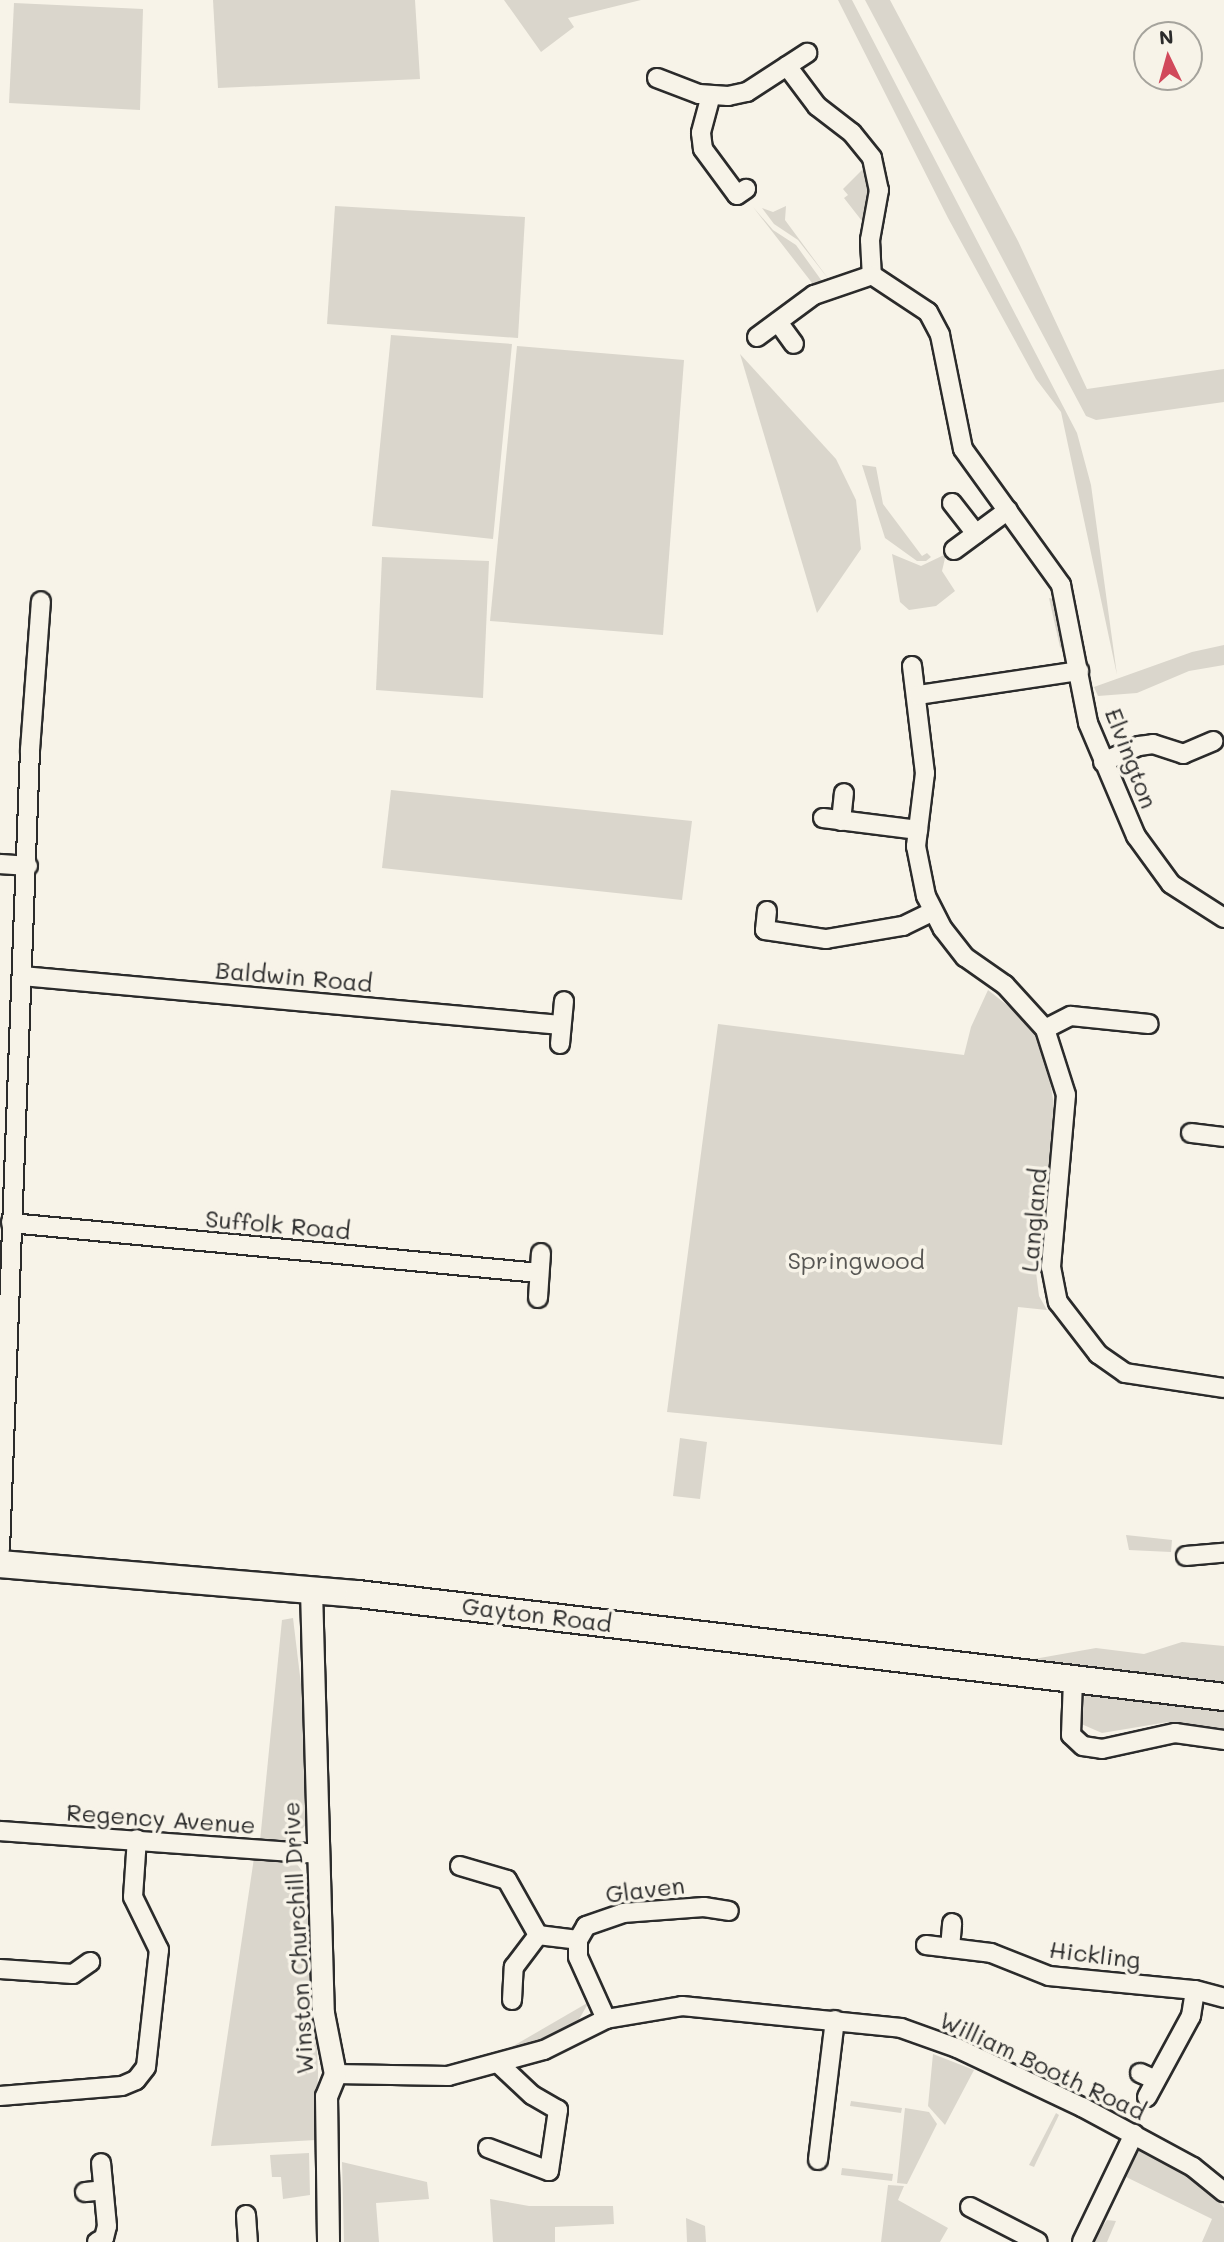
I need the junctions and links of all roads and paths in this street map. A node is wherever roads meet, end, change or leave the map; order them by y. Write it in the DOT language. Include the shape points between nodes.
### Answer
graph roads {
  1 [pos="807,53"];
  2 [pos="787,66"];
  3 [pos="657,78"];
  4 [pos="710,94"];
  5 [pos="746,188"];
  6 [pos="872,275"];
  7 [pos="778,322"];
  8 [pos="757,337"];
  9 [pos="794,344"];
  10 [pos="952,503"];
  11 [pos="1008,510"];
  12 [pos="976,534"];
  13 [pos="954,550"];
  14 [pos="41,601"];
  15 [pos="912,666"];
  16 [pos="1079,671"];
  17 [pos="918,695"];
  18 [pos="1213,741"];
  19 [pos="1103,762"];
  20 [pos="844,793"];
  21 [pos="918,830"];
  22 [pos="0,864"];
  23 [pos="28,866"];
  24 [pos="932,912"];
  25 [pos="1224,918"];
  26 [pos="765,929"];
  27 [pos="22,976"];
  28 [pos="564,1001"];
  29 [pos="1149,1024"];
  30 [pos="561,1025"];
  31 [pos="1045,1029"];
  32 [pos="559,1044"];
  33 [pos="8,1113"];
  34 [pos="1191,1133"];
  35 [pos="1224,1137"];
  36 [pos="11,1223"];
  37 [pos="541,1253"];
  38 [pos="540,1273"];
  39 [pos="538,1298"];
  40 [pos="1224,1388"];
  41 [pos="0,1549"];
  42 [pos="1224,1553"];
  43 [pos="1186,1556"];
  44 [pos="0,1564"];
  45 [pos="311,1590"];
  46 [pos="1073,1681"];
  47 [pos="1224,1697"];
  48 [pos="1224,1740"];
  49 [pos="0,1831"];
  50 [pos="137,1839"];
  51 [pos="318,1854"];
  52 [pos="460,1866"];
  53 [pos="729,1911"];
  54 [pos="952,1923"];
  55 [pos="538,1935"];
  56 [pos="578,1941"];
  57 [pos="926,1945"];
  58 [pos="950,1948"];
  59 [pos="90,1962"];
  60 [pos="0,1969"];
  61 [pos="1195,1990"];
  62 [pos="1224,1998"];
  63 [pos="512,2000"];
  64 [pos="607,2019"];
  65 [pos="835,2020"];
  66 [pos="500,2065"];
  67 [pos="335,2074"];
  68 [pos="0,2096"];
  69 [pos="1147,2097"];
  70 [pos="1134,2134"];
  71 [pos="488,2148"];
  72 [pos="818,2160"];
  73 [pos="101,2163"];
  74 [pos="103,2190"];
  75 [pos="85,2192"];
  76 [pos="1224,2192"];
  77 [pos="970,2207"];
  78 [pos="246,2215"];
  79 [pos="97,2242"];
  80 [pos="248,2242"];
  81 [pos="328,2242"];
  82 [pos="1038,2242"];
  83 [pos="1082,2242"];
  1 -- 2 [label="street"];
  2 -- 4 [label="street" via="747,92"];
  2 -- 6 [label="street" via="817,106 852,133 872,158 879,190 870,240"];
  3 -- 4 [label="street"];
  4 -- 5 [label="street" via="701,133 703,149 737,195"];
  6 -- 7 [label="street" via="829,288"];
  6 -- 11 [label="street, Elvington" via="928,312 940,335 963,449"];
  7 -- 8 [label="street"];
  7 -- 9 [label="street"];
  10 -- 12 [label="street"];
  11 -- 12 [label="street"];
  11 -- 16 [label="street, Elvington" via="1061,585"];
  12 -- 13 [label="street"];
  14 -- 23 [label="street"];
  15 -- 17 [label="street, Langland"];
  16 -- 17 [label="street"];
  16 -- 19 [label="street, Elvington" via="1088,723"];
  17 -- 21 [label="street, Langland" via="925,773"];
  18 -- 19 [label="street" via="1184,754 1146,745"];
  19 -- 25 [label="street, Elvington" via="1153,865 1171,884"];
  20 -- 21 [label="street" via="832,820"];
  21 -- 24 [label="street, Langland" via="919,873"];
  22 -- 23 [label="street"];
  23 -- 27 [label="street"];
  24 -- 26 [label="street" via="904,926 826,939"];
  24 -- 31 [label="street, Langland" via="965,957 1005,985"];
  27 -- 30 [label="street, Baldwin Road"];
  27 -- 33 [label="street"];
  28 -- 30 [label="street"];
  29 -- 31 [label="street" via="1071,1016"];
  30 -- 32 [label="street"];
  31 -- 40 [label="street, Langland" via="1068,1109 1051,1267 1058,1302 1098,1354 1125,1373"];
  33 -- 36 [label="street"];
  34 -- 35 [label="street"];
  36 -- 38 [label="street, Suffolk Road"];
  36 -- 41 [label="street"];
  37 -- 38 [label="street"];
  38 -- 39 [label="street"];
  42 -- 43 [label="street"];
  44 -- 45 [label="main road, Gayton Road"];
  45 -- 46 [label="main road, Gayton Road"];
  45 -- 51 [label="street, Winston Churchill Drive"];
  46 -- 47 [label="main road, Gayton Road"];
  46 -- 48 [label="street" via="1071,1735 1083,1746 1102,1749 1175,1733"];
  49 -- 50 [label="street, Regency Avenue"];
  50 -- 51 [label="street, Regency Avenue"];
  50 -- 68 [label="street" via="134,1897 159,1950 149,2058 142,2074 130,2084"];
  51 -- 67 [label="street, Winston Churchill Drive" via="323,2013"];
  52 -- 55 [label="street" via="507,1880"];
  53 -- 56 [label="street, Glaven" via="704,1907 623,1913 586,1926"];
  54 -- 58 [label="street"];
  55 -- 56 [label="street"];
  55 -- 63 [label="street" via="514,1967"];
  56 -- 64 [label="street" via="578,1957"];
  57 -- 58 [label="street, Hickling"];
  58 -- 61 [label="street, Hickling" via="991,1953 1049,1976"];
  59 -- 60 [label="street" via="73,1974"];
  61 -- 62 [label="street, Hickling"];
  61 -- 69 [label="street" via="1191,2016 1148,2077"];
  64 -- 65 [label="street, William Booth Road" via="652,2010 716,2006"];
  64 -- 66 [label="street, William Booth Road"];
  65 -- 70 [label="street, William Booth Road" via="901,2028 957,2048"];
  65 -- 72 [label="street"];
  66 -- 67 [label="street, William Booth Road" via="448,2076"];
  66 -- 71 [label="street" via="532,2095 558,2110 549,2171"];
  67 -- 81 [label="street, Winston Churchill Drive" via="326,2096"];
  70 -- 76 [label="street, William Booth Road" via="1194,2167"];
  70 -- 83 [label="street"];
  73 -- 74 [label="street"];
  74 -- 75 [label="street"];
  74 -- 79 [label="street" via="107,2227 104,2238"];
  77 -- 82 [label="street"];
  78 -- 80 [label="street"];
}
